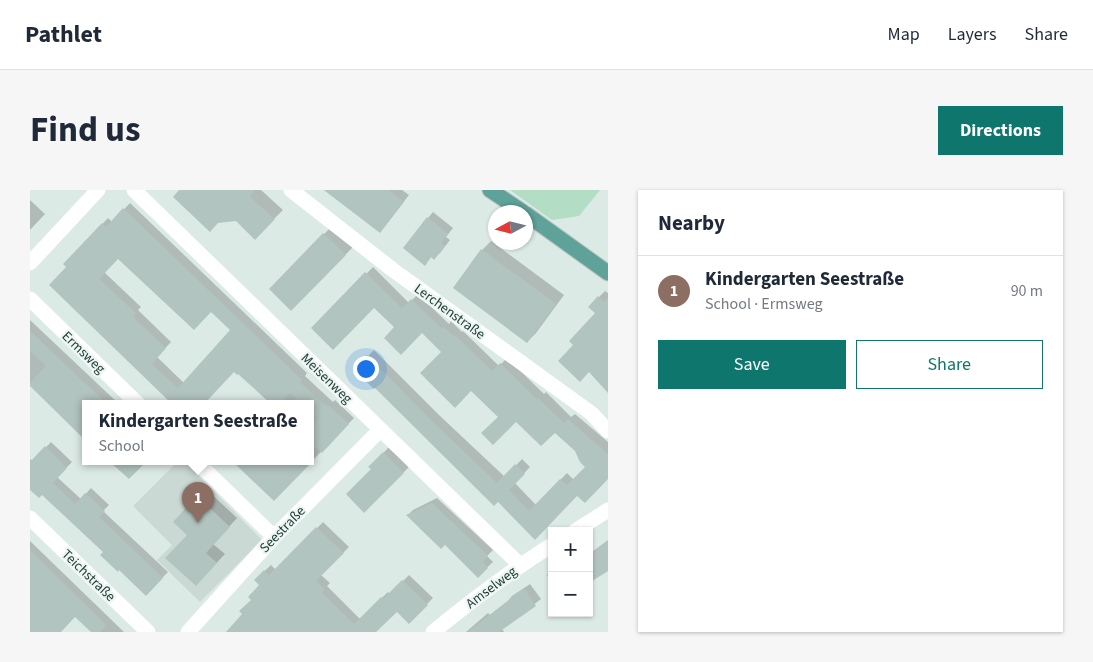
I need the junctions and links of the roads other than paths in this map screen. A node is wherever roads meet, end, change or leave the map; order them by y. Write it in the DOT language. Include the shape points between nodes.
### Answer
graph roads {
  1 [pos="98,190"];
  2 [pos="134,190"];
  3 [pos="290,190"];
  4 [pos="490,190"];
  5 [pos="512,205"];
  6 [pos="533,219"];
  7 [pos="30,263"];
  8 [pos="608,273"];
  9 [pos="30,299"];
  10 [pos="134,400"];
  11 [pos="380,430"];
  12 [pos="608,432"];
  13 [pos="200,465"];
  14 [pos="608,510"];
  15 [pos="30,518"];
  16 [pos="581,527"];
  17 [pos="274,537"];
  18 [pos="548,548"];
  19 [pos="520,565"];
  20 [pos="148,632"];
  21 [pos="188,632"];
  22 [pos="433,632"];
  1 -- 7 [label="street"];
  2 -- 11 [label="street, Meisenweg"];
  3 -- 12 [label="street, Lerchenstraße" via="393,270 591,412"];
  4 -- 5 [label="main road"];
  6 -- 8 [label="main road"];
  9 -- 10 [label="street, Ermsweg"];
  11 -- 17 [label="street, Seestraße"];
  11 -- 19 [label="street, Meisenweg"];
  13 -- 17 [label="street"];
  14 -- 16 [label="street"];
  15 -- 20 [label="street, Teichstraße"];
  17 -- 21 [label="street, Seestraße"];
  18 -- 19 [label="street, Amselweg"];
  19 -- 22 [label="street, Amselweg"];
}
